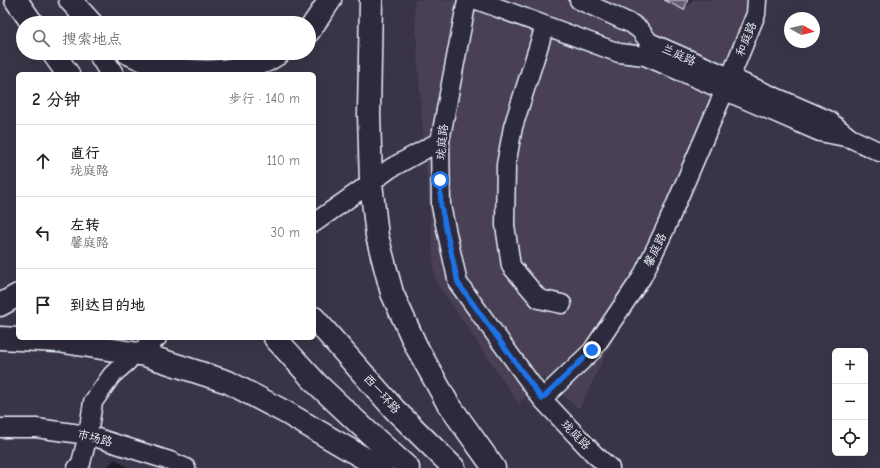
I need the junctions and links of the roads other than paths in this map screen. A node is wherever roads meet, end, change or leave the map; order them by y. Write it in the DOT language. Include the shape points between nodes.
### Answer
graph roads {
  1 [pos="64,0"];
  2 [pos="70,0"];
  3 [pos="330,0"];
  4 [pos="371,0"];
  5 [pos="466,0"];
  6 [pos="477,0"];
  7 [pos="579,0"];
  8 [pos="758,0"];
  9 [pos="74,16"];
  10 [pos="85,16"];
  11 [pos="316,21"];
  12 [pos="545,26"];
  13 [pos="44,60"];
  14 [pos="58,60"];
  15 [pos="103,60"];
  16 [pos="145,60"];
  17 [pos="267,60"];
  18 [pos="49,72"];
  19 [pos="67,72"];
  20 [pos="111,72"];
  21 [pos="728,84"];
  22 [pos="440,141"];
  23 [pos="880,152"];
  24 [pos="380,176"];
  25 [pos="362,189"];
  26 [pos="316,222"];
  27 [pos="16,296"];
  28 [pos="562,304"];
  29 [pos="0,305"];
  30 [pos="316,320"];
  31 [pos="0,338"];
  32 [pos="16,339"];
  33 [pos="39,340"];
  34 [pos="277,340"];
  35 [pos="128,361"];
  36 [pos="542,399"];
  37 [pos="0,428"];
  38 [pos="88,435"];
  39 [pos="77,468"];
  40 [pos="186,468"];
  41 [pos="380,468"];
  42 [pos="408,468"];
  43 [pos="454,468"];
  44 [pos="494,468"];
  45 [pos="610,468"];
  1 -- 9 [label="highway"];
  2 -- 10 [label="highway"];
  3 -- 11 [label="highway"];
  4 -- 44 [label="highway" via="369,114 371,183 377,236 392,293 416,346 447,402"];
  5 -- 22 [label="street, 珑庭路"];
  6 -- 12 [label="street"];
  7 -- 21 [label="street, 兰庭路" via="632,24 649,42"];
  8 -- 21 [label="street, 和庭路" via="756,14"];
  12 -- 21 [label="street" via="619,53 645,56"];
  12 -- 28 [label="street" via="513,127 506,165 505,224 511,266 539,299"];
  13 -- 18 [label="highway"];
  14 -- 19 [label="highway"];
  15 -- 20 [label="highway"];
  16 -- 17 [label="highway" via="182,70 211,71 239,68"];
  21 -- 23 [label="street" via="828,120 850,138"];
  21 -- 36 [label="street, 馨庭路" via="642,277 592,350"];
  22 -- 24 [label="street"];
  22 -- 36 [label="street, 珑庭路" via="441,206 458,283"];
  25 -- 26 [label="street"];
  27 -- 29 [label="highway"];
  30 -- 43 [label="highway, 西一环路" via="395,410"];
  31 -- 32 [label="highway"];
  33 -- 41 [label="highway" via="145,355 228,382"];
  34 -- 42 [label="highway" via="317,384"];
  35 -- 38 [label="street" via="112,375 93,402"];
  36 -- 45 [label="street, 珑庭路"];
  37 -- 38 [label="street, 市场路" via="36,428"];
  38 -- 39 [label="street"];
  38 -- 40 [label="street, 市场路" via="170,460"];
}
